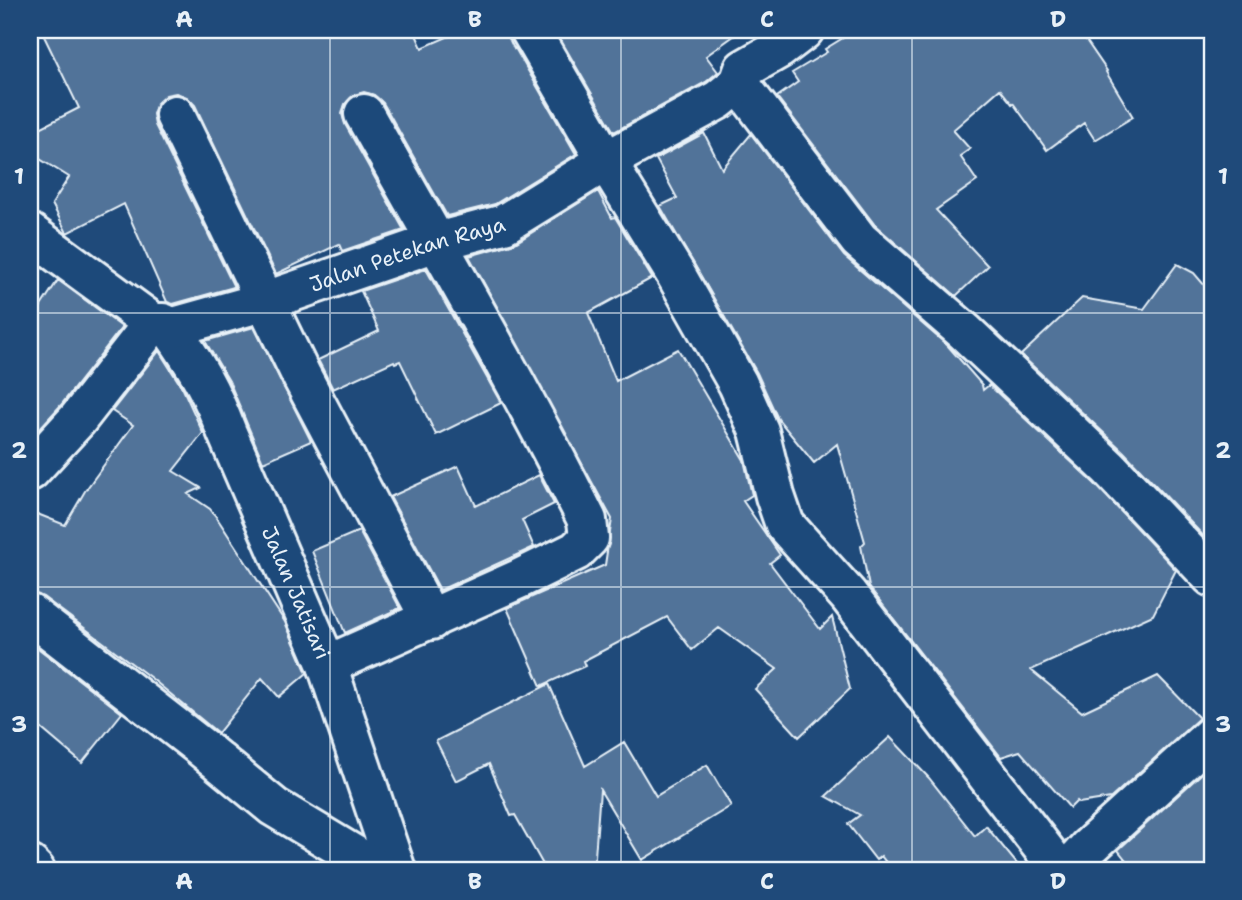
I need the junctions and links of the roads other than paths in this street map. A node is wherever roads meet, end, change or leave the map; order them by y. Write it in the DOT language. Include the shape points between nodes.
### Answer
graph roads {
  1 [pos="530,30"];
  2 [pos="804,30"];
  3 [pos="738,83"];
  4 [pos="364,114"];
  5 [pos="175,115"];
  6 [pos="606,161"];
  7 [pos="30,233"];
  8 [pos="436,242"];
  9 [pos="266,301"];
  10 [pos="162,326"];
  11 [pos="30,471"];
  12 [pos="1212,578"];
  13 [pos="30,614"];
  14 [pos="431,620"];
  15 [pos="327,666"];
  16 [pos="1212,735"];
  17 [pos="30,865"];
  18 [pos="1081,865"];
  19 [pos="35,870"];
  20 [pos="379,870"];
  21 [pos="396,870"];
  1 -- 6 [label="street"];
  2 -- 3 [label="street, Jalan Petekan Raya" via="744,69"];
  3 -- 6 [label="street, Jalan Petekan Raya" via="718,100"];
  3 -- 12 [label="street" via="859,240 1109,468"];
  4 -- 8 [label="street"];
  5 -- 9 [label="street"];
  6 -- 8 [label="street, Jalan Petekan Raya" via="504,224"];
  6 -- 18 [label="street" via="738,384 759,431 785,524"];
  7 -- 10 [label="street, Jalan Jatisari"];
  8 -- 9 [label="street, Jalan Petekan Raya"];
  8 -- 14 [label="street" via="540,426 590,530 586,544 576,551"];
  9 -- 10 [label="street, Jalan Petekan Raya"];
  9 -- 14 [label="street"];
  10 -- 11 [label="street"];
  10 -- 15 [label="street, Jalan Jatisari" via="199,369 212,393"];
  13 -- 20 [label="street" via="274,807"];
  14 -- 15 [label="street"];
  15 -- 21 [label="street, Jalan Jatisari"];
  16 -- 18 [label="street"];
  17 -- 19 [label="street"];
}
